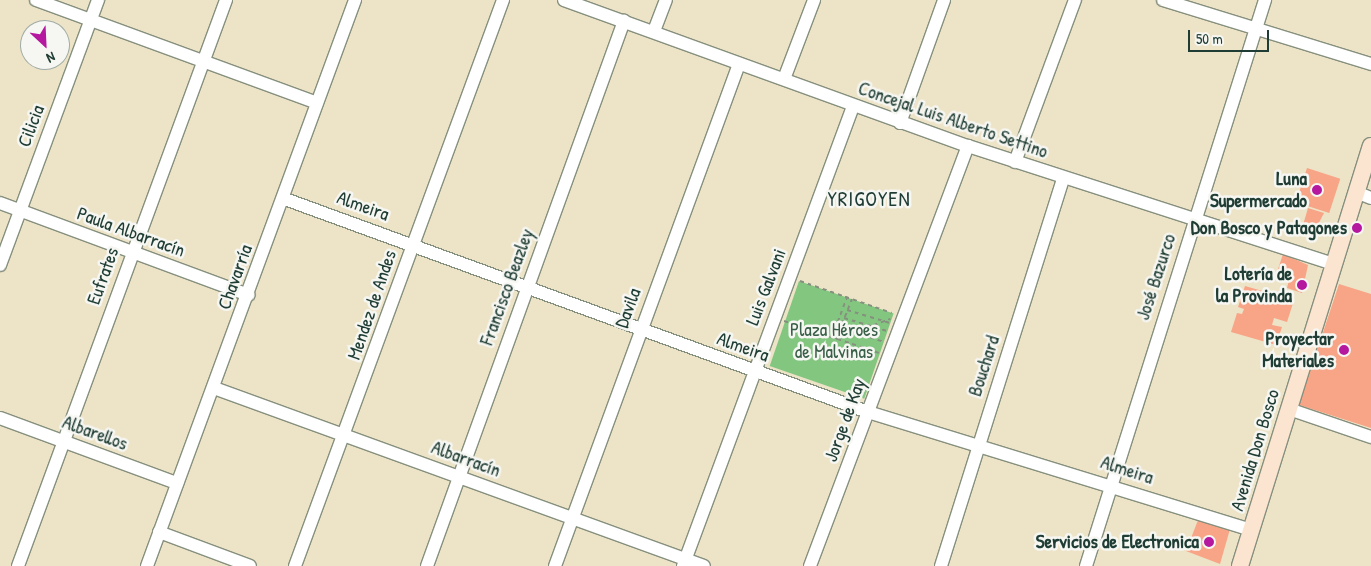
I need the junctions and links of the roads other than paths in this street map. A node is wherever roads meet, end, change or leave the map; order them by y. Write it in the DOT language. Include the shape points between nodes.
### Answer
graph roads {
  1 [pos="36,0"];
  2 [pos="98,0"];
  3 [pos="226,0"];
  4 [pos="355,0"];
  5 [pos="503,0"];
  6 [pos="564,0"];
  7 [pos="666,0"];
  8 [pos="814,0"];
  9 [pos="944,0"];
  10 [pos="1075,0"];
  11 [pos="1162,0"];
  12 [pos="1265,0"];
  13 [pos="91,21"];
  14 [pos="624,21"];
  15 [pos="1257,28"];
  16 [pos="654,31"];
  17 [pos="203,62"];
  18 [pos="739,64"];
  19 [pos="1371,64"];
  20 [pos="784,80"];
  21 [pos="317,103"];
  22 [pos="853,106"];
  23 [pos="900,122"];
  24 [pos="968,146"];
  25 [pos="1371,146"];
  26 [pos="1016,162"];
  27 [pos="1063,178"];
  28 [pos="1364,195"];
  29 [pos="285,199"];
  30 [pos="0,203"];
  31 [pos="20,210"];
  32 [pos="1194,221"];
  33 [pos="414,244"];
  34 [pos="132,253"];
  35 [pos="1333,264"];
  36 [pos="0,265"];
  37 [pos="526,287"];
  38 [pos="249,295"];
  39 [pos="640,329"];
  40 [pos="754,371"];
  41 [pos="214,388"];
  42 [pos="1289,409"];
  43 [pos="868,412"];
  44 [pos="0,418"];
  45 [pos="346,436"];
  46 [pos="1371,437"];
  47 [pos="65,441"];
  48 [pos="978,444"];
  49 [pos="458,476"];
  50 [pos="177,483"];
  51 [pos="1110,484"];
  52 [pos="573,518"];
  53 [pos="1251,530"];
  54 [pos="160,532"];
  55 [pos="684,563"];
  56 [pos="18,566"];
  57 [pos="147,566"];
  58 [pos="250,566"];
  59 [pos="295,566"];
  60 [pos="427,566"];
  61 [pos="555,566"];
  62 [pos="704,566"];
  63 [pos="810,566"];
  64 [pos="941,566"];
  65 [pos="1086,566"];
  66 [pos="1240,566"];
  1 -- 13 [label="street"];
  2 -- 13 [label="street, Cilicia"];
  3 -- 17 [label="street, Eufrates"];
  4 -- 21 [label="street, Chavarría"];
  5 -- 33 [label="street, Mendez de Andes"];
  6 -- 14 [label="street, Concejal Luis Alberto Settino"];
  7 -- 16 [label="street"];
  8 -- 20 [label="street"];
  9 -- 23 [label="street"];
  10 -- 26 [label="street"];
  11 -- 15 [label="street"];
  12 -- 15 [label="street, José Bazurco"];
  13 -- 17 [label="street"];
  13 -- 31 [label="street, Cilicia"];
  14 -- 16 [label="street, Concejal Luis Alberto Settino"];
  14 -- 37 [label="street, Francisco Beazley"];
  15 -- 19 [label="street"];
  15 -- 32 [label="street, José Bazurco"];
  16 -- 18 [label="street, Concejal Luis Alberto Settino"];
  17 -- 21 [label="street"];
  17 -- 34 [label="street, Eufrates"];
  18 -- 20 [label="street, Concejal Luis Alberto Settino"];
  18 -- 39 [label="street, Davila"];
  20 -- 22 [label="street, Concejal Luis Alberto Settino"];
  21 -- 29 [label="street, Chavarría"];
  22 -- 23 [label="street, Concejal Luis Alberto Settino"];
  22 -- 40 [label="street, Luis Galvani"];
  23 -- 24 [label="street, Concejal Luis Alberto Settino"];
  24 -- 26 [label="street, Concejal Luis Alberto Settino"];
  24 -- 43 [label="street, Jorge de Kay"];
  25 -- 28 [label="main road, Avenida Don Bosco"];
  26 -- 27 [label="street, Concejal Luis Alberto Settino"];
  27 -- 32 [label="street, Concejal Luis Alberto Settino"];
  27 -- 48 [label="street, Bouchard"];
  28 -- 35 [label="main road, Avenida Don Bosco"];
  29 -- 33 [label="street, Almeira"];
  29 -- 38 [label="street, Chavarría"];
  30 -- 31 [label="street, Paula Albarracín"];
  31 -- 34 [label="street, Paula Albarracín"];
  31 -- 36 [label="street, Cilicia"];
  32 -- 35 [label="street, Concejal Luis Alberto Settino"];
  32 -- 51 [label="street, José Bazurco"];
  33 -- 37 [label="street, Almeira"];
  33 -- 45 [label="street, Mendez de Andes"];
  34 -- 38 [label="street, Paula Albarracín"];
  34 -- 47 [label="street, Eufrates"];
  35 -- 42 [label="main road, Avenida Don Bosco"];
  37 -- 39 [label="street, Almeira"];
  37 -- 49 [label="street, Francisco Beazley"];
  38 -- 41 [label="street, Chavarría"];
  39 -- 40 [label="street, Almeira"];
  39 -- 52 [label="street, Davila"];
  40 -- 43 [label="street, Almeira"];
  40 -- 55 [label="street, Luis Galvani"];
  41 -- 45 [label="street, Albarracín"];
  41 -- 50 [label="street, Chavarría"];
  42 -- 46 [label="street"];
  42 -- 53 [label="main road, Avenida Don Bosco"];
  43 -- 48 [label="street, Almeira"];
  43 -- 63 [label="street, Jorge de Kay"];
  44 -- 47 [label="street, Albarellos"];
  45 -- 49 [label="street, Albarracín"];
  45 -- 59 [label="street, Mendez de Andes"];
  47 -- 50 [label="street, Albarellos"];
  47 -- 56 [label="street, Eufrates"];
  48 -- 51 [label="street, Almeira"];
  48 -- 64 [label="street, Bouchard"];
  49 -- 52 [label="street, Albarracín"];
  49 -- 60 [label="street, Francisco Beazley"];
  50 -- 54 [label="street, Chavarría"];
  51 -- 53 [label="street, Almeira"];
  51 -- 65 [label="street, José Bazurco"];
  52 -- 55 [label="street, Albarracín"];
  52 -- 61 [label="street, Davila"];
  53 -- 66 [label="main road, Avenida Don Bosco"];
  54 -- 57 [label="street, Chavarría"];
  54 -- 58 [label="street"];
  55 -- 62 [label="street, Albarracín"];
}
